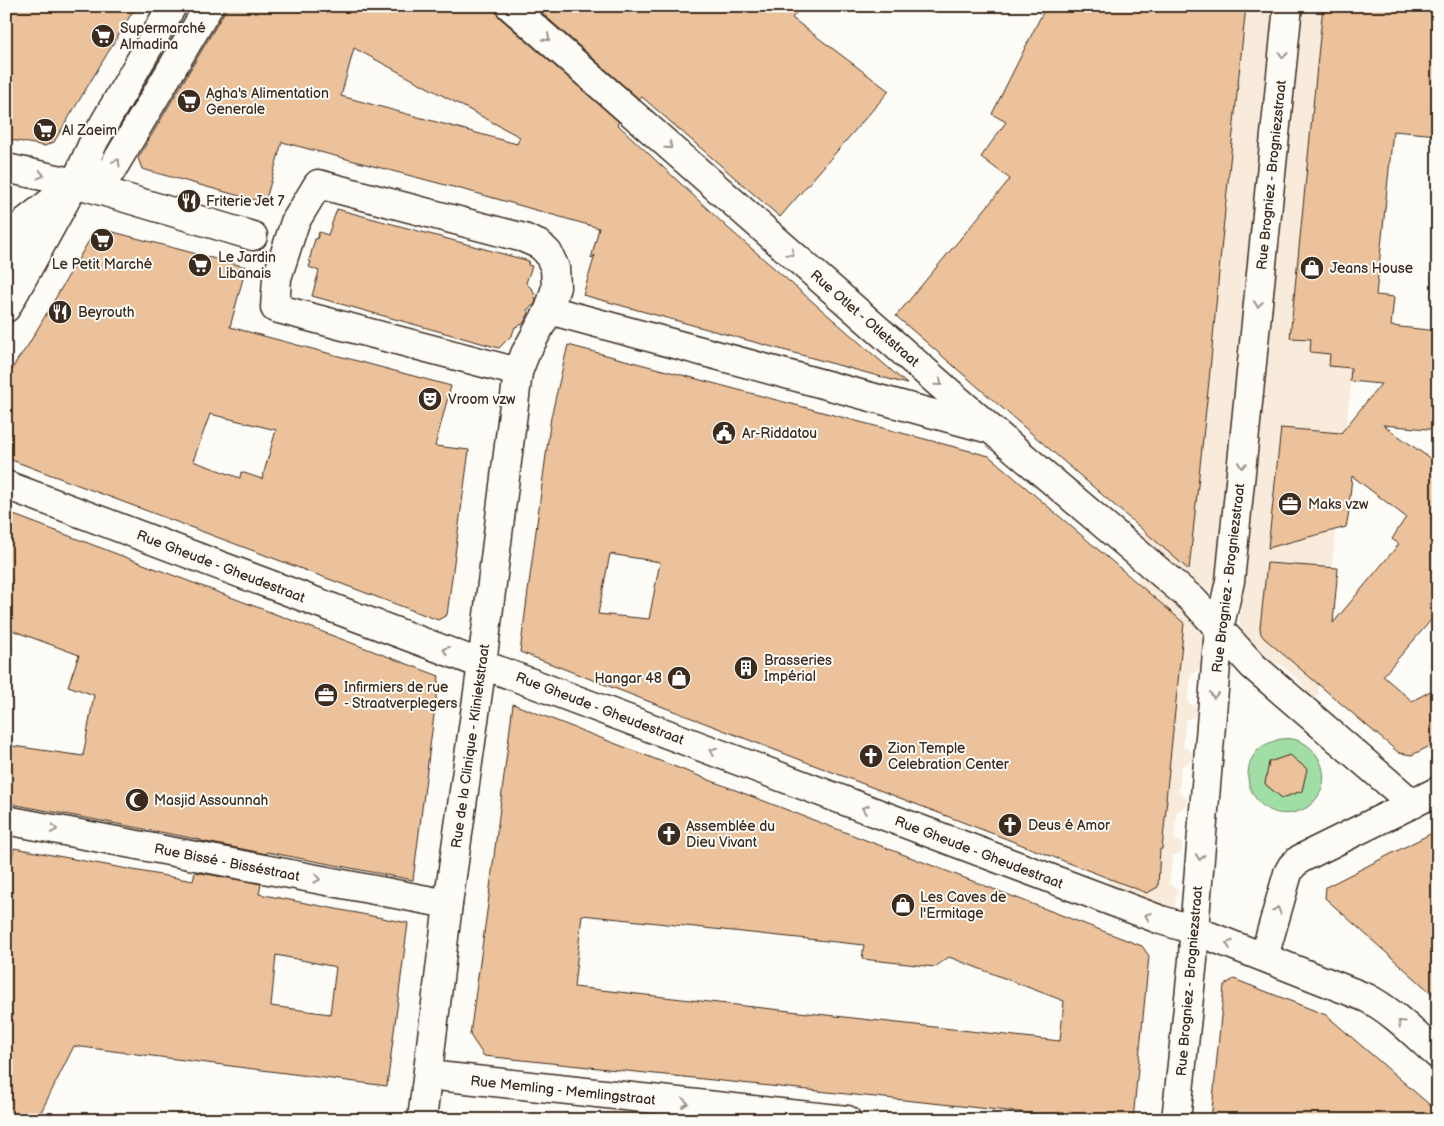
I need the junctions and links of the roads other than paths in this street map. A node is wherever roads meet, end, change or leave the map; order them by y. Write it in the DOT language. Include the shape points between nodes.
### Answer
graph roads {
  1 [pos="172,6"];
  2 [pos="209,6"];
  3 [pos="510,6"];
  4 [pos="1288,6"];
  5 [pos="6,168"];
  6 [pos="75,183"];
  7 [pos="253,236"];
  8 [pos="6,254"];
  9 [pos="6,308"];
  10 [pos="550,310"];
  11 [pos="518,372"];
  12 [pos="992,430"];
  13 [pos="6,485"];
  14 [pos="1219,629"];
  15 [pos="482,664"];
  16 [pos="1438,791"];
  17 [pos="1412,804"];
  18 [pos="6,820"];
  19 [pos="448,904"];
  20 [pos="1194,930"];
  21 [pos="1264,957"];
  22 [pos="1438,1056"];
  23 [pos="428,1074"];
  24 [pos="422,1120"];
  25 [pos="847,1120"];
  26 [pos="1176,1120"];
  1 -- 6 [label="street" via="97,135"];
  6 -- 2 [label="street, one-way" via="111,171"];
  3 -- 12 [label="street, Rue Otlet - Otletstraat, one-way"];
  4 -- 14 [label="street, Rue Brogniez - Brogniezstraat, one-way" via="1230,581"];
  5 -- 6 [label="street, one-way"];
  6 -- 7 [label="street"];
  6 -- 8 [label="street" via="25,222"];
  6 -- 9 [label="street"];
  10 -- 11 [label="street, Rue de la Clinique - Kliniekstraat"];
  10 -- 11 [label="street, Rue de la Clinique - Kliniekstraat" via="556,287 555,268 540,245 524,238 318,184 294,222 276,278 275,308"];
  10 -- 12 [label="street"];
  11 -- 15 [label="street, Rue de la Clinique - Kliniekstraat"];
  12 -- 14 [label="street, Rue Otlet - Otletstraat" via="1192,600"];
  15 -- 13 [label="street, Rue Gheude - Gheudestraat, one-way"];
  14 -- 17 [label="street, Rue Otlet - Otletstraat" via="1253,666"];
  14 -- 20 [label="street, Rue Brogniez - Brogniezstraat, one-way"];
  15 -- 19 [label="street, Rue de la Clinique - Kliniekstraat"];
  20 -- 15 [label="street, Rue Gheude - Gheudestraat, one-way"];
  16 -- 17 [label="street"];
  21 -- 17 [label="street, one-way" via="1292,866 1300,859"];
  18 -- 19 [label="street, Rue Bissé - Bisséstraat, one-way"];
  19 -- 23 [label="street, Rue de la Clinique - Kliniekstraat"];
  21 -- 20 [label="street, Rue Gheude - Gheudestraat, one-way"];
  20 -- 26 [label="street, Rue Brogniez - Brogniezstraat"];
  22 -- 21 [label="street, Rue Gheude - Gheudestraat, one-way" via="1378,1004"];
  23 -- 24 [label="street, Rue de la Clinique - Kliniekstraat"];
  23 -- 25 [label="street, Rue Memling - Memlingstraat, one-way"];
}
